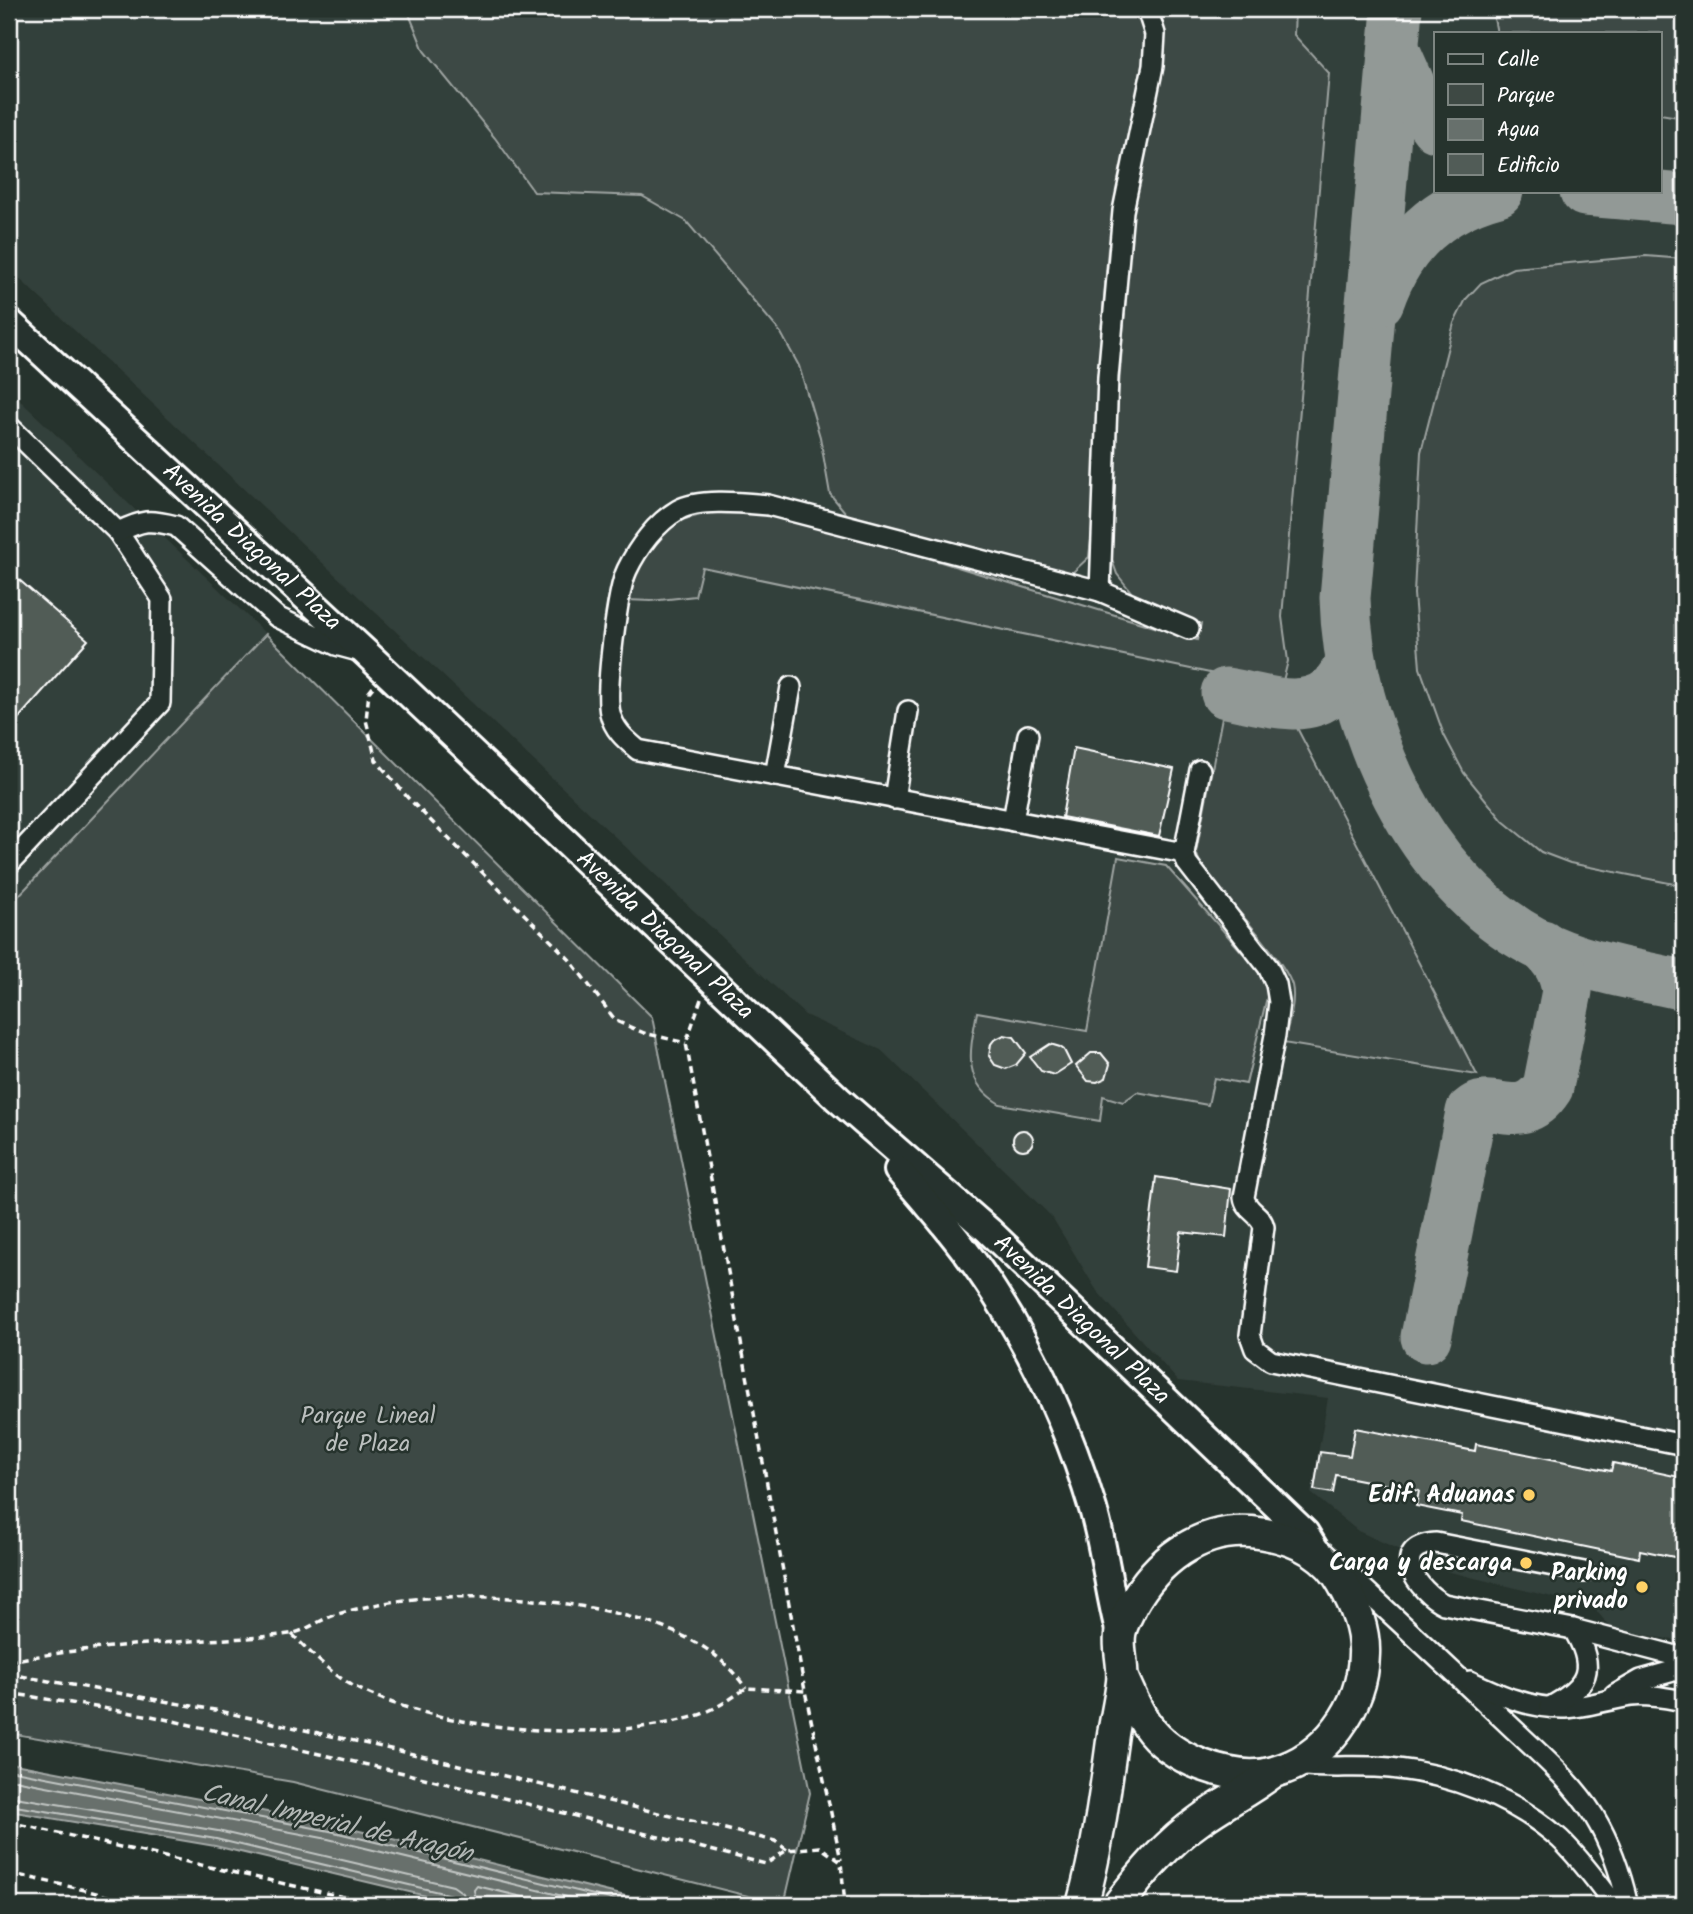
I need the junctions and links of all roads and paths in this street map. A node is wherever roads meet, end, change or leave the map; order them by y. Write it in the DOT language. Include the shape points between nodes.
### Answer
graph roads {
  1 [pos="1147,9"];
  2 [pos="9,322"];
  3 [pos="9,426"];
  4 [pos="118,532"];
  5 [pos="1100,591"];
  6 [pos="1189,629"];
  7 [pos="366,653"];
  8 [pos="385,672"];
  9 [pos="791,687"];
  10 [pos="908,711"];
  11 [pos="1028,735"];
  12 [pos="1199,770"];
  13 [pos="775,776"];
  14 [pos="894,799"];
  15 [pos="1013,821"];
  16 [pos="1184,853"];
  17 [pos="9,864"];
  18 [pos="707,978"];
  19 [pos="686,1042"];
  20 [pos="838,1099"];
  21 [pos="1684,1445"];
  22 [pos="1325,1560"];
  23 [pos="1584,1572"];
  24 [pos="1573,1629"];
  25 [pos="292,1634"];
  26 [pos="1120,1634"];
  27 [pos="1684,1658"];
  28 [pos="9,1661"];
  29 [pos="1684,1668"];
  30 [pos="9,1674"];
  31 [pos="1456,1675"];
  32 [pos="1123,1678"];
  33 [pos="746,1688"];
  34 [pos="805,1691"];
  35 [pos="9,1693"];
  36 [pos="1684,1700"];
  37 [pos="1602,1702"];
  38 [pos="1550,1707"];
  39 [pos="1283,1769"];
  40 [pos="9,1822"];
  41 [pos="787,1850"];
  42 [pos="841,1862"];
  43 [pos="9,1873"];
  44 [pos="139,1905"];
  45 [pos="379,1905"];
  46 [pos="845,1905"];
  47 [pos="1082,1905"];
  48 [pos="1118,1905"];
  49 [pos="1615,1905"];
  50 [pos="1628,1905"];
  1 -- 5 [label="street" via="1155,34 1153,66 1123,211 1108,377"];
  2 -- 7 [label="main road, Avenida Diagonal Plaza"];
  3 -- 4 [label="street"];
  4 -- 7 [label="street" via="140,522 176,526 277,617 335,645"];
  4 -- 17 [label="street" via="162,599 160,703"];
  5 -- 6 [label="street"];
  5 -- 13 [label="street" via="768,505 719,502 680,509 652,531 626,571 611,664 610,712 619,734 638,750"];
  7 -- 8 [label="main road, Avenida Diagonal Plaza"];
  8 -- 18 [label="main road, Avenida Diagonal Plaza"];
  8 -- 19 [label="path" via="369,692 366,720 376,760 570,960 616,1021"];
  9 -- 13 [label="street"];
  10 -- 14 [label="street"];
  11 -- 15 [label="street"];
  12 -- 16 [label="street"];
  13 -- 14 [label="street"];
  14 -- 15 [label="street"];
  15 -- 16 [label="street"];
  16 -- 21 [label="street" via="1268,967 1279,1002 1244,1197 1245,1205 1260,1217 1264,1227 1250,1335 1255,1349 1271,1361"];
  18 -- 19 [label="path"];
  18 -- 20 [label="main road, Avenida Diagonal Plaza"];
  19 -- 34 [label="path"];
  20 -- 22 [label="main road, Avenida Diagonal Plaza" via="989,1231 1305,1533"];
  20 -- 26 [label="main road" via="969,1256 1022,1338 1050,1393 1094,1512"];
  22 -- 26 [label="highway" via="1288,1541 1249,1532 1194,1543 1149,1579"];
  22 -- 31 [label="street" via="1352,1578"];
  22 -- 39 [label="highway" via="1359,1620 1362,1674 1353,1704 1336,1731"];
  23 -- 24 [label="street" via="1436,1543 1415,1549 1409,1561 1417,1582 1434,1600"];
  24 -- 27 [label="street"];
  24 -- 38 [label="street" via="1584,1647 1584,1681"];
  25 -- 28 [label="path" via="146,1644"];
  25 -- 33 [label="path" via="332,1616 422,1598 539,1600 592,1608 677,1633 717,1656"];
  25 -- 33 [label="path" via="324,1665 358,1688 456,1720 493,1726 578,1731 647,1726 697,1715"];
  26 -- 32 [label="highway"];
  29 -- 37 [label="street" via="1641,1680"];
  30 -- 41 [label="path" via="215,1710 413,1754 775,1841"];
  31 -- 38 [label="street" via="1506,1698"];
  31 -- 50 [label="street" via="1578,1793 1611,1850"];
  32 -- 39 [label="highway" via="1147,1725 1174,1751 1224,1771 1254,1774"];
  32 -- 47 [label="highway" via="1103,1814"];
  33 -- 34 [label="path"];
  34 -- 42 [label="path"];
  35 -- 41 [label="path" via="151,1716 408,1774 766,1864"];
  36 -- 37 [label="street" via="1630,1696"];
  37 -- 38 [label="street"];
  39 -- 48 [label="highway" via="1227,1801 1172,1841"];
  39 -- 49 [label="street" via="1390,1768 1476,1788 1525,1813 1560,1839"];
  40 -- 45 [label="path"];
  41 -- 42 [label="path" via="820,1847"];
  42 -- 46 [label="path"];
  43 -- 44 [label="path"];
}
